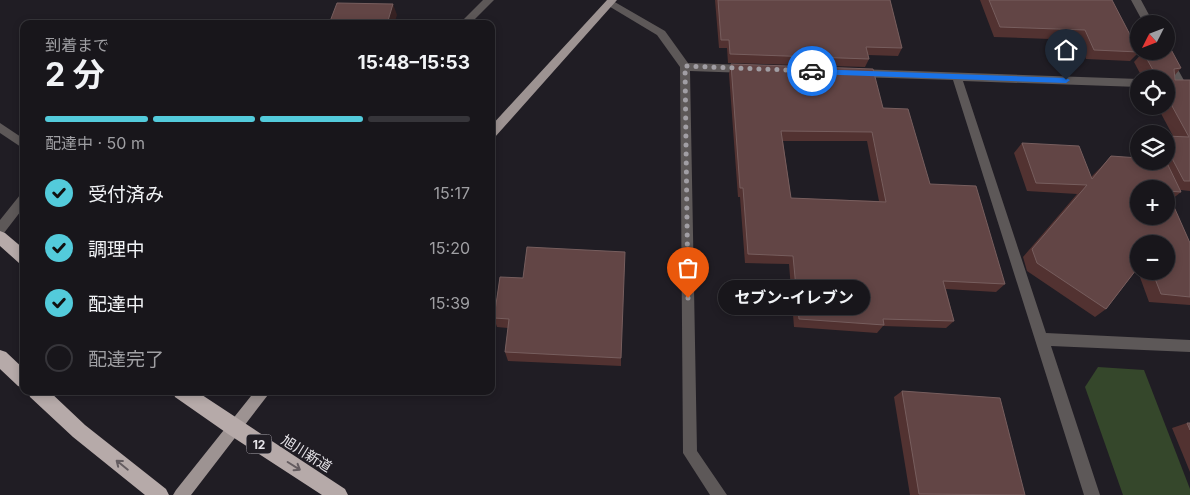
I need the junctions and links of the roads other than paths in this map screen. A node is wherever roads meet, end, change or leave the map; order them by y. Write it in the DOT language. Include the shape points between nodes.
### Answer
graph roads {
  1 [pos="489,0"];
  2 [pos="1136,0"];
  3 [pos="611,2"];
  4 [pos="1144,15"];
  5 [pos="468,20"];
  6 [pos="1170,60"];
  7 [pos="685,66"];
  8 [pos="763,70"];
  9 [pos="850,73"];
  10 [pos="957,77"];
  11 [pos="1130,83"];
  12 [pos="1186,84"];
  13 [pos="0,128"];
  14 [pos="495,130"];
  15 [pos="20,142"];
  16 [pos="20,203"];
  17 [pos="0,230"];
  18 [pos="0,237"];
  19 [pos="20,254"];
  20 [pos="1042,339"];
  21 [pos="1190,346"];
  22 [pos="0,358"];
  23 [pos="20,376"];
  24 [pos="40,395"];
  25 [pos="187,395"];
  26 [pos="261,395"];
  27 [pos="234,428"];
  28 [pos="160,495"];
  29 [pos="181,495"];
  30 [pos="339,495"];
  31 [pos="719,495"];
  32 [pos="1092,495"];
  1 -- 5 [label="street"];
  2 -- 4 [label="street"];
  3 -- 7 [label="street" via="661,33"];
  3 -- 14 [label="main road"];
  6 -- 12 [label="street"];
  7 -- 8 [label="street"];
  7 -- 31 [label="street" via="690,453"];
  9 -- 10 [label="street"];
  10 -- 11 [label="street"];
  10 -- 20 [label="street"];
  13 -- 15 [label="street"];
  16 -- 17 [label="street"];
  18 -- 19 [label="highway"];
  20 -- 21 [label="street"];
  20 -- 32 [label="street"];
  22 -- 23 [label="highway"];
  28 -- 24 [label="highway, one-way" via="79,431"];
  25 -- 27 [label="highway, 旭川新道 / 12"];
  26 -- 27 [label="main road"];
  27 -- 29 [label="main road"];
  27 -- 30 [label="highway, 旭川新道 / 12, one-way"];
}
